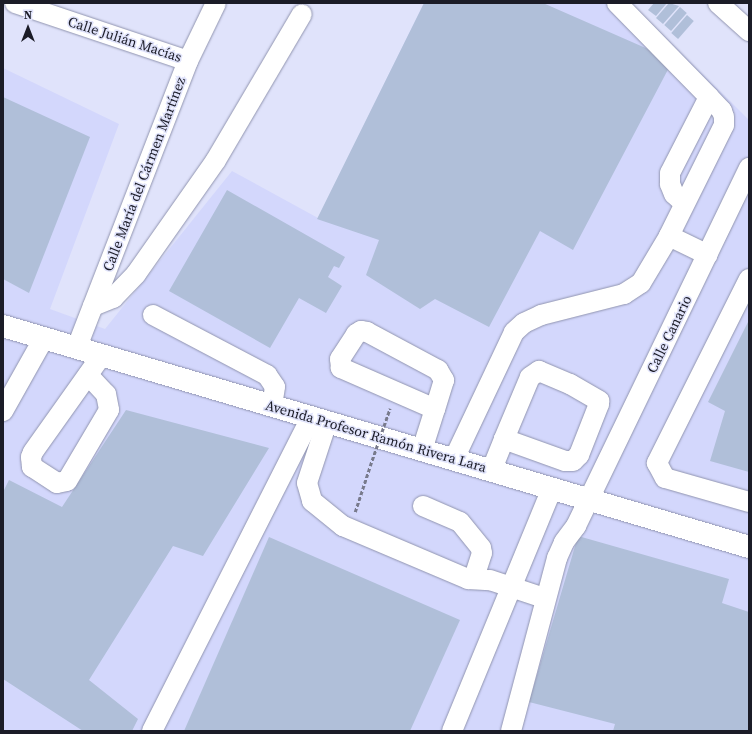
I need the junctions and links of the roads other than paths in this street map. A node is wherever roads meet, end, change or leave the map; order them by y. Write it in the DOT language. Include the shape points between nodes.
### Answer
graph roads {
  1 [pos="16,3"];
  2 [pos="216,3"];
  3 [pos="617,3"];
  4 [pos="718,3"];
  5 [pos="302,14"];
  6 [pos="749,31"];
  7 [pos="188,61"];
  8 [pos="709,97"];
  9 [pos="749,168"];
  10 [pos="684,203"];
  11 [pos="669,236"];
  12 [pos="708,255"];
  13 [pos="749,279"];
  14 [pos="93,306"];
  15 [pos="153,315"];
  16 [pos="3,326"];
  17 [pos="44,338"];
  18 [pos="78,348"];
  19 [pos="102,355"];
  20 [pos="88,375"];
  21 [pos="272,406"];
  22 [pos="435,409"];
  23 [pos="3,411"];
  24 [pos="319,420"];
  25 [pos="504,439"];
  26 [pos="422,450"];
  27 [pos="454,459"];
  28 [pos="492,469"];
  29 [pos="552,488"];
  30 [pos="589,499"];
  31 [pos="749,502"];
  32 [pos="423,506"];
  33 [pos="749,547"];
  34 [pos="474,578"];
  35 [pos="512,588"];
  36 [pos="544,598"];
  37 [pos="152,731"];
  38 [pos="452,731"];
  39 [pos="511,731"];
  1 -- 7 [label="street, Calle Julián Macías"];
  2 -- 7 [label="street, Calle María del Cármen Martínez"];
  3 -- 8 [label="street"];
  4 -- 6 [label="street"];
  5 -- 14 [label="street" via="216,160 140,268 113,298"];
  7 -- 14 [label="street, Calle María del Cármen Martínez"];
  8 -- 10 [label="street" via="670,173 670,184 674,194"];
  8 -- 10 [label="street" via="722,111 724,125"];
  9 -- 12 [label="street, Calle Canario"];
  10 -- 11 [label="street"];
  11 -- 12 [label="street"];
  11 -- 27 [label="street" via="641,283 630,290 541,315 524,323 514,332"];
  12 -- 30 [label="street, Calle Canario"];
  13 -- 31 [label="street" via="657,463 665,478"];
  14 -- 18 [label="street, Calle María del Cármen Martínez"];
  15 -- 21 [label="street" via="267,375 276,387"];
  16 -- 17 [label="main road, Avenida Profesor Ramón Rivera Lara"];
  17 -- 18 [label="main road, Avenida Profesor Ramón Rivera Lara"];
  17 -- 23 [label="street"];
  18 -- 19 [label="main road, Avenida Profesor Ramón Rivera Lara"];
  19 -- 20 [label="street"];
  19 -- 21 [label="main road, Avenida Profesor Ramón Rivera Lara"];
  20 -- 20 [label="street" via="31,457 32,467 57,483 67,481 109,410 106,394"];
  21 -- 24 [label="main road, Avenida Profesor Ramón Rivera Lara"];
  22 -- 22 [label="street" via="444,380 438,370 367,332 356,334 340,359 341,368"];
  22 -- 26 [label="street"];
  24 -- 26 [label="main road, Avenida Profesor Ramón Rivera Lara"];
  24 -- 34 [label="street" via="307,483 312,501 350,528 468,579"];
  24 -- 37 [label="street"];
  25 -- 25 [label="street" via="534,373 539,372 570,384 600,404 579,455 573,461 565,461"];
  25 -- 28 [label="street"];
  26 -- 27 [label="main road, Avenida Profesor Ramón Rivera Lara"];
  27 -- 28 [label="main road, Avenida Profesor Ramón Rivera Lara"];
  28 -- 29 [label="main road, Avenida Profesor Ramón Rivera Lara"];
  29 -- 30 [label="main road, Avenida Profesor Ramón Rivera Lara"];
  29 -- 35 [label="street"];
  30 -- 33 [label="main road, Avenida Profesor Ramón Rivera Lara"];
  30 -- 36 [label="street, Calle Canario" via="559,553"];
  32 -- 34 [label="street" via="460,522 481,548"];
  34 -- 35 [label="street"];
  35 -- 36 [label="street"];
  35 -- 38 [label="street"];
  36 -- 39 [label="street, Calle Canario"];
}
